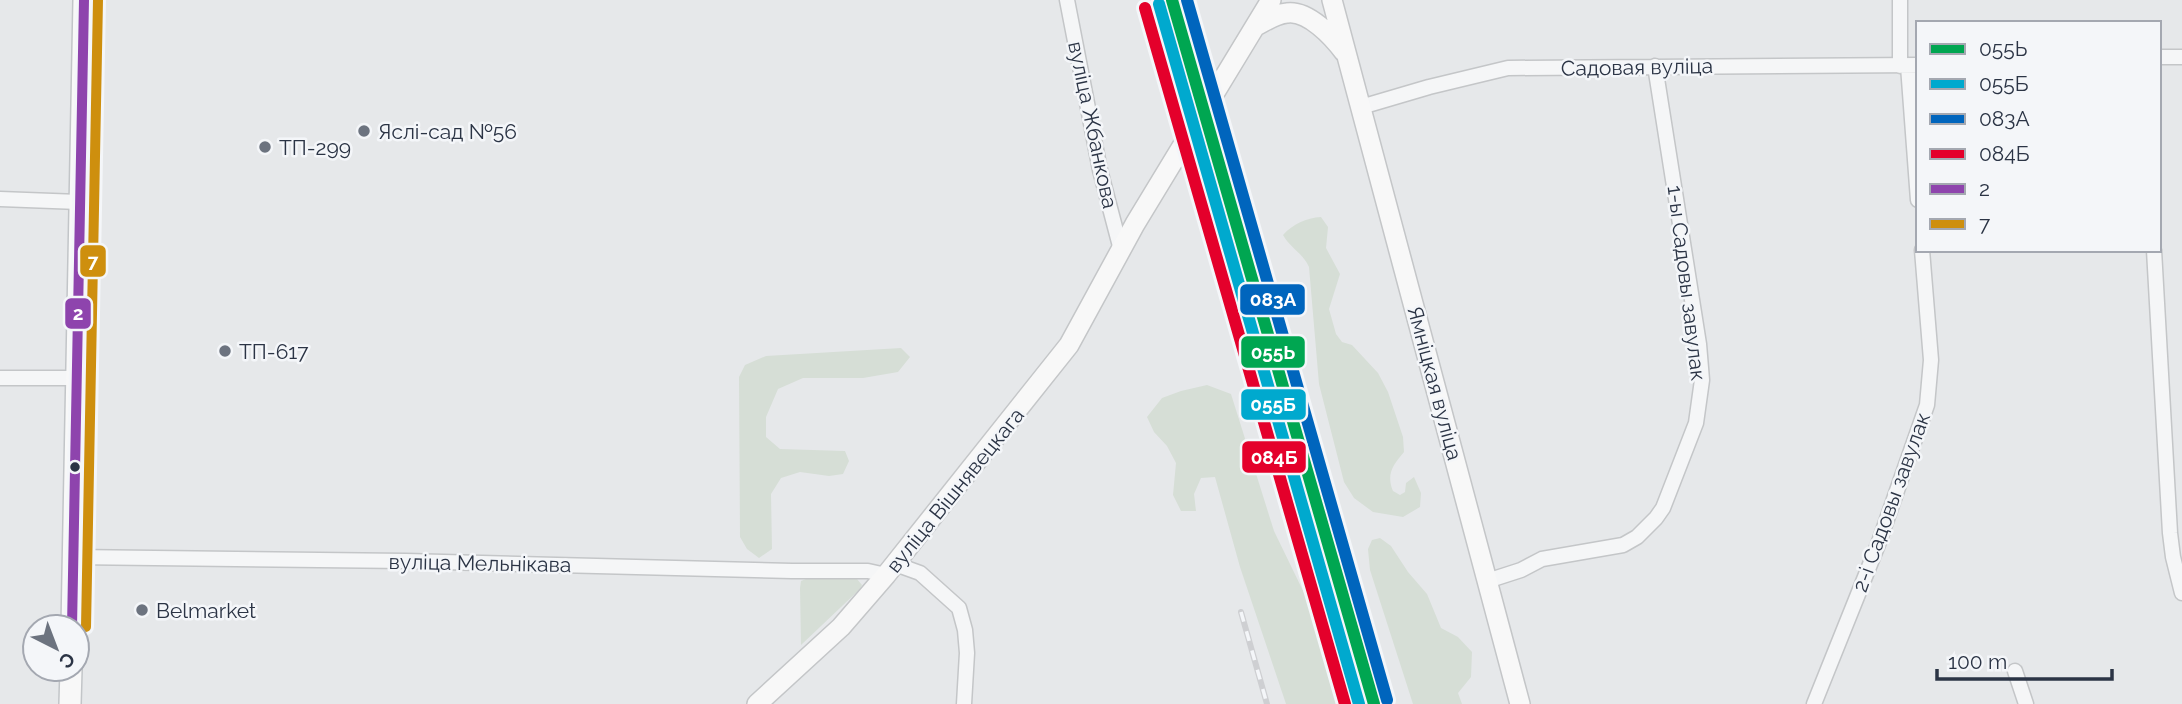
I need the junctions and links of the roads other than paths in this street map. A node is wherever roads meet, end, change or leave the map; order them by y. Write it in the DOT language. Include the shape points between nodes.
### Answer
graph roads {
  1 [pos="84,0"];
  2 [pos="1067,0"];
  3 [pos="1271,0"];
  4 [pos="1325,0"];
  5 [pos="1332,0"];
  6 [pos="1900,0"];
  7 [pos="1291,9"];
  8 [pos="1255,27"];
  9 [pos="2161,57"];
  10 [pos="2182,57"];
  11 [pos="1350,61"];
  12 [pos="1655,66"];
  13 [pos="1908,66"];
  14 [pos="1361,107"];
  15 [pos="1916,173"];
  16 [pos="0,199"];
  17 [pos="79,202"];
  18 [pos="1121,250"];
  19 [pos="1922,252"];
  20 [pos="2154,252"];
  21 [pos="0,378"];
  22 [pos="77,378"];
  23 [pos="73,557"];
  24 [pos="891,570"];
  25 [pos="2179,572"];
  26 [pos="1487,581"];
  27 [pos="2182,593"];
  28 [pos="72,613"];
  29 [pos="2015,671"];
  30 [pos="71,683"];
  31 [pos="70,704"];
  32 [pos="757,704"];
  33 [pos="964,704"];
  34 [pos="1520,704"];
  35 [pos="1814,704"];
  36 [pos="2026,704"];
  1 -- 17 [label="main road"];
  2 -- 18 [label="street, вуліца Жбанкова" via="1100,170"];
  3 -- 8 [label="main road, вуліца Вішнявецкага"];
  4 -- 7 [label="main road" via="1314,12"];
  5 -- 11 [label="main road, Ямніцкая вуліца"];
  6 -- 13 [label="street"];
  7 -- 8 [label="main road"];
  7 -- 11 [label="main road" via="1328,32"];
  8 -- 18 [label="main road, вуліца Вішнявецкага"];
  9 -- 10 [label="street"];
  11 -- 14 [label="main road, Ямніцкая вуліца"];
  12 -- 13 [label="street, Садовая вуліца"];
  12 -- 14 [label="street, Садовая вуліца" via="1508,68"];
  12 -- 26 [label="street, 1-ы Садовы завулак" via="1699,344 1702,380 1696,423 1663,509 1637,537 1616,547 1542,559"];
  13 -- 15 [label="street"];
  14 -- 26 [label="main road, Ямніцкая вуліца"];
  16 -- 17 [label="street"];
  17 -- 22 [label="main road"];
  18 -- 24 [label="main road, вуліца Вішнявецкага" via="1069,345"];
  19 -- 35 [label="street, 2-і Садовы завулак" via="1931,360 1924,416"];
  20 -- 25 [label="street" via="2170,533"];
  21 -- 22 [label="street"];
  22 -- 23 [label="main road"];
  23 -- 24 [label="street, вуліца Мельнікава"];
  23 -- 28 [label="main road"];
  24 -- 32 [label="main road, вуліца Вішнявецкага" via="841,627"];
  24 -- 33 [label="street, вуліца Мельнікава" via="920,573 959,608 967,653"];
  25 -- 27 [label="street"];
  26 -- 34 [label="main road, Ямніцкая вуліца"];
  29 -- 36 [label="street"];
  30 -- 31 [label="main road"];
}
